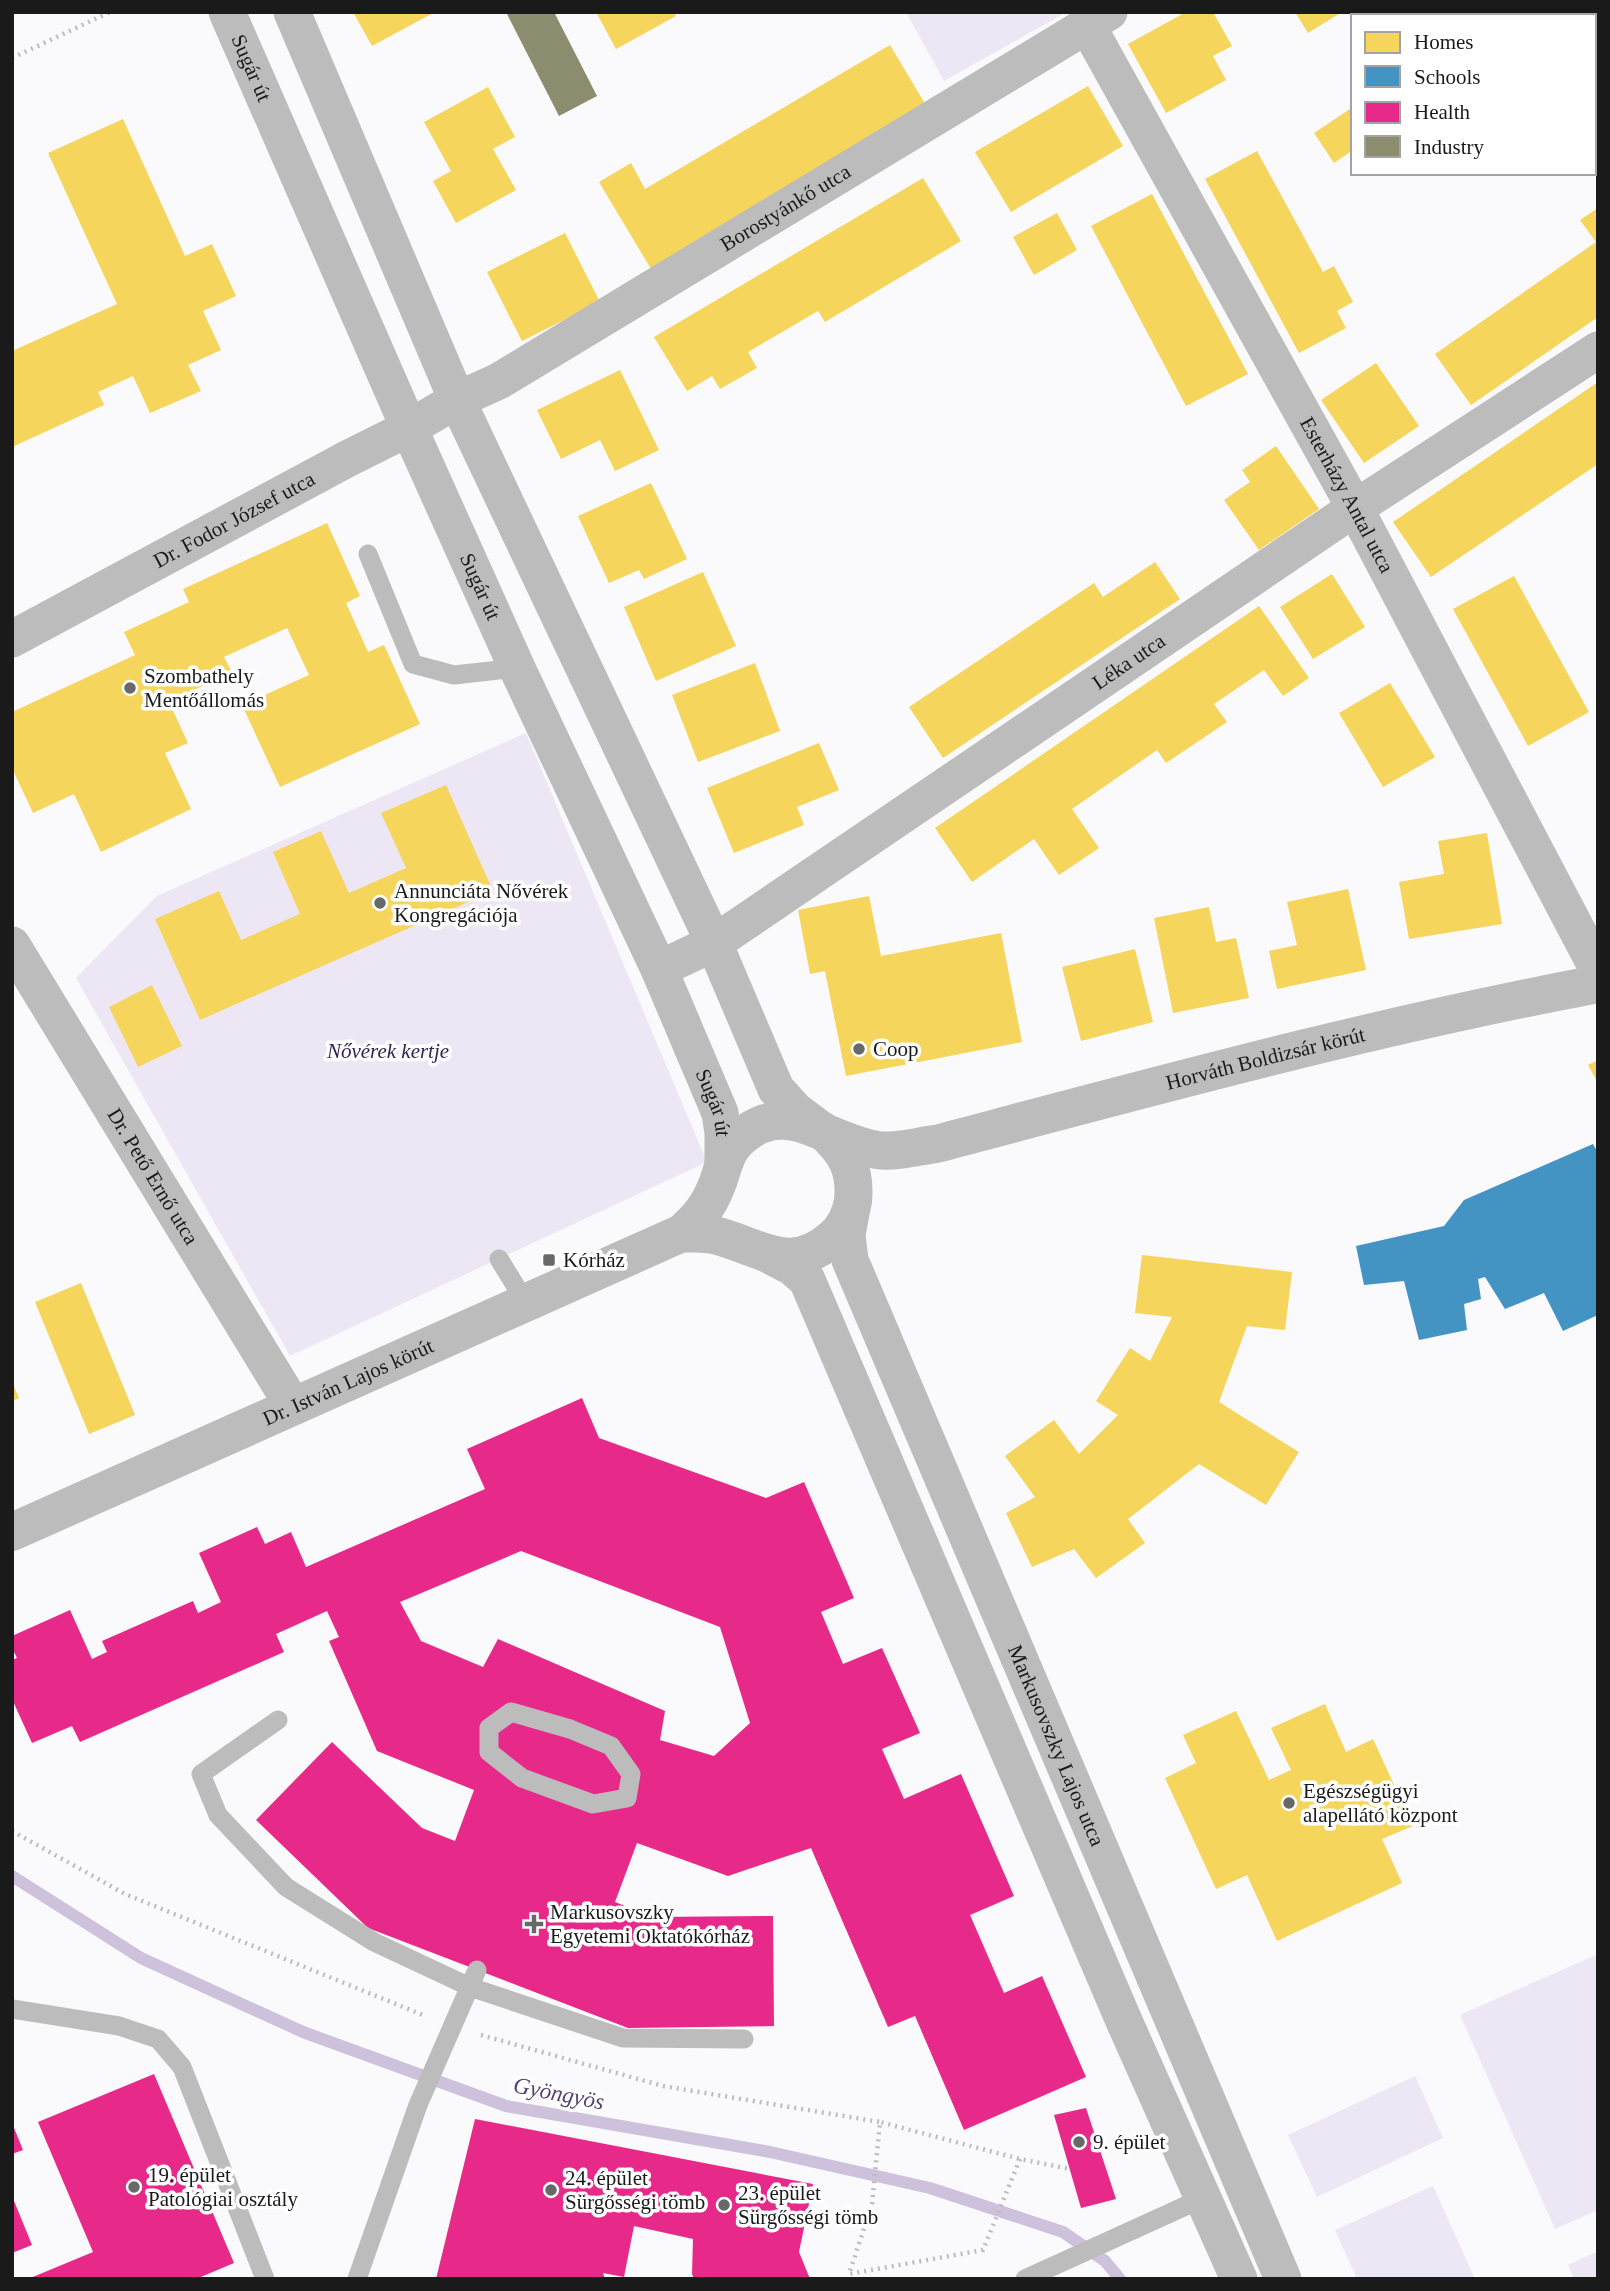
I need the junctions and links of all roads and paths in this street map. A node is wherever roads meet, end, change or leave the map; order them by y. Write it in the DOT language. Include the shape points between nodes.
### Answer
graph roads {
  1 [pos="110,12"];
  2 [pos="227,12"];
  3 [pos="292,12"];
  4 [pos="1098,19"];
  5 [pos="12,58"];
  6 [pos="1598,350"];
  7 [pos="457,400"];
  8 [pos="409,428"];
  9 [pos="1355,508"];
  10 [pos="368,554"];
  11 [pos="12,639"];
  12 [pos="517,667"];
  13 [pos="713,943"];
  14 [pos="12,945"];
  15 [pos="659,969"];
  16 [pos="1598,970"];
  17 [pos="1598,985"];
  18 [pos="823,1131"];
  19 [pos="936,1143"];
  20 [pos="720,1173"];
  21 [pos="852,1206"];
  22 [pos="682,1233"];
  23 [pos="757,1250"];
  24 [pos="499,1259"];
  25 [pos="526,1303"];
  26 [pos="293,1406"];
  27 [pos="12,1532"];
  28 [pos="278,1720"];
  29 [pos="550,1789"];
  30 [pos="473,1978"];
  31 [pos="1166,2002"];
  32 [pos="12,2009"];
  33 [pos="1124,2021"];
  34 [pos="744,2039"];
  35 [pos="1020,2159"];
  36 [pos="1070,2169"];
  37 [pos="1242,2182"];
  38 [pos="1203,2198"];
  39 [pos="850,2276"];
  40 [pos="265,2279"];
  41 [pos="357,2279"];
  42 [pos="1026,2279"];
  43 [pos="1239,2279"];
  44 [pos="1283,2279"];
  1 -- 5 [label="path"];
  2 -- 8 [label="street, Sugár út"];
  3 -- 7 [label="street"];
  4 -- 7 [label="street, Borostyánkő utca" via="499,381"];
  4 -- 9 [label="street, Esterházy Antal utca"];
  6 -- 9 [label="street, Léka utca"];
  7 -- 8 [label="street, Dr. Fodor József utca"];
  7 -- 13 [label="street"];
  8 -- 11 [label="street, Dr. Fodor József utca"];
  8 -- 12 [label="street, Sugár út"];
  9 -- 13 [label="street, Léka utca"];
  9 -- 16 [label="street, Esterházy Antal utca"];
  10 -- 12 [label="lane" via="413,664 454,675"];
  12 -- 15 [label="street, Sugár út"];
  13 -- 15 [label="street, Léka utca"];
  13 -- 18 [label="street" via="776,1089"];
  14 -- 26 [label="street, Dr. Pető Ernő utca"];
  15 -- 20 [label="street, Sugár út" via="720,1113"];
  17 -- 19 [label="street, Horváth Boldizsár körút" via="1279,1055"];
  18 -- 19 [label="street, Dr. István Lajos körút" via="880,1151"];
  18 -- 20 [label="street, Dr. István Lajos körút" via="785,1120 766,1123 733,1145"];
  18 -- 21 [label="street" via="850,1164"];
  19 -- 21 [label="street, Dr. István Lajos körút" via="884,1172"];
  20 -- 22 [label="street, Dr. István Lajos körút" via="703,1214"];
  20 -- 23 [label="street" via="718,1202 724,1219 734,1234"];
  21 -- 23 [label="street, Dr. István Lajos körút" via="842,1227 826,1244 797,1256"];
  21 -- 31 [label="street, Markusovszky Lajos utca" via="847,1235 850,1260"];
  22 -- 23 [label="street, Dr. István Lajos körút" via="712,1235"];
  22 -- 25 [label="street, Dr. István Lajos körút"];
  23 -- 33 [label="street" via="807,1280"];
  24 -- 25 [label="lane"];
  25 -- 26 [label="street, Dr. István Lajos körút"];
  26 -- 27 [label="street, Dr. István Lajos körút"];
  28 -- 30 [label="lane" via="201,1774 218,1815 286,1887 374,1942"];
  29 -- 29 [label="lane" via="593,1804 627,1798 631,1774 611,1746 511,1712 489,1728 489,1752 522,1778"];
  30 -- 34 [label="lane" via="623,2038"];
  30 -- 41 [label="lane" via="418,2105"];
  31 -- 33 [label="street"];
  31 -- 37 [label="street, Markusovszky Lajos utca"];
  32 -- 40 [label="lane" via="119,2026 158,2039 182,2067"];
  33 -- 38 [label="street"];
  35 -- 36 [label="path"];
  35 -- 39 [label="path" via="983,2250"];
  35 -- 39 [label="path" via="880,2122 872,2204"];
  37 -- 38 [label="street"];
  37 -- 44 [label="street, Markusovszky Lajos utca"];
  38 -- 42 [label="lane"];
  38 -- 43 [label="street"];
}
